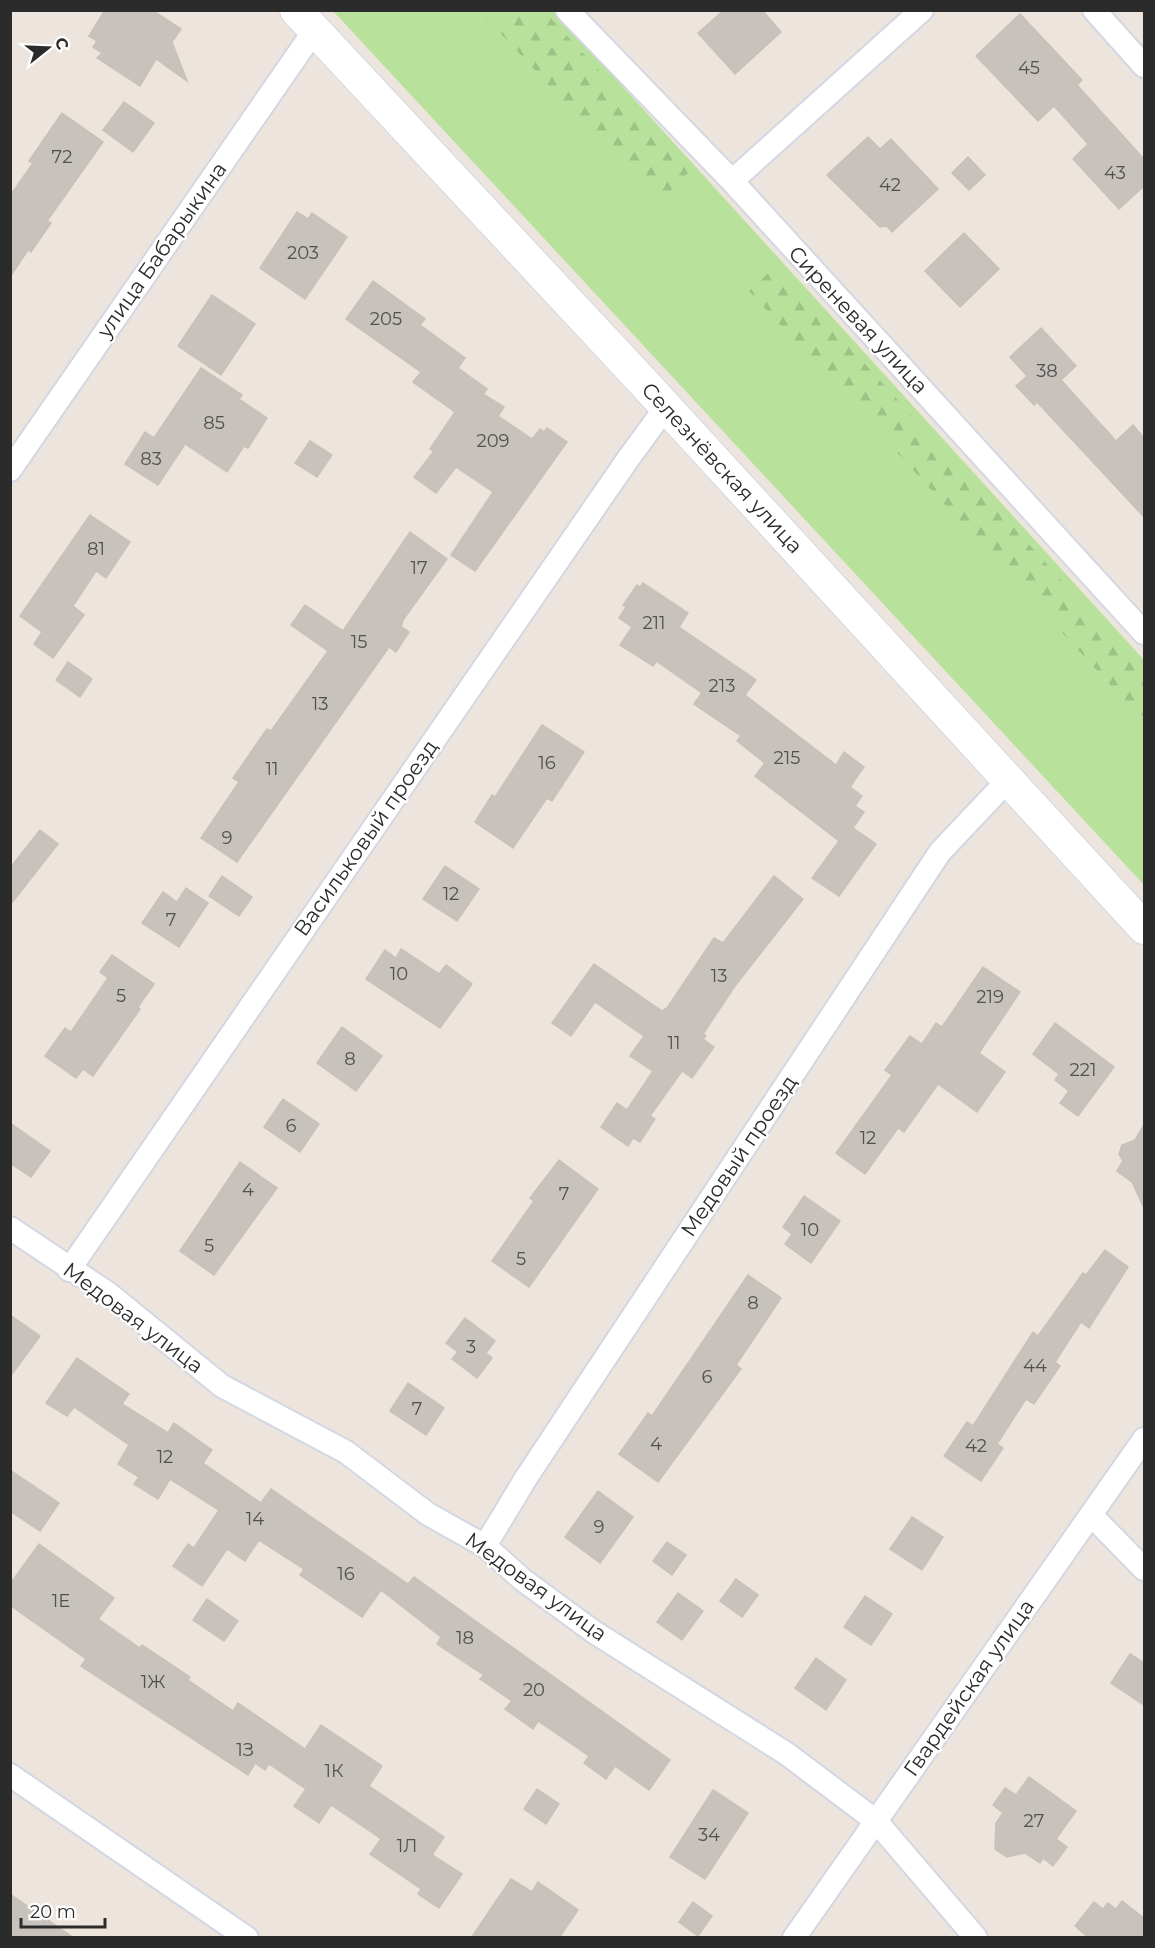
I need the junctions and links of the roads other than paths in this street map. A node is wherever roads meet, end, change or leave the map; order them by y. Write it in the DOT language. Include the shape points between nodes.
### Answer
graph roads {
  1 [pos="567,10"];
  2 [pos="922,10"];
  3 [pos="1094,10"];
  4 [pos="305,21"];
  5 [pos="1144,66"];
  6 [pos="732,181"];
  7 [pos="666,407"];
  8 [pos="10,470"];
  9 [pos="1144,633"];
  10 [pos="1009,779"];
  11 [pos="1144,928"];
  12 [pos="10,1228"];
  13 [pos="69,1270"];
  14 [pos="1144,1439"];
  15 [pos="1092,1516"];
  16 [pos="486,1546"];
  17 [pos="1144,1569"];
  18 [pos="10,1775"];
  19 [pos="876,1821"];
  20 [pos="247,1938"];
  21 [pos="794,1938"];
  22 [pos="976,1938"];
  1 -- 6 [label="street, Сиреневая улица"];
  2 -- 6 [label="street"];
  3 -- 5 [label="street"];
  4 -- 7 [label="street, Селезнёвская улица"];
  4 -- 8 [label="street, улица Бабарыкина"];
  6 -- 9 [label="street, Сиреневая улица"];
  7 -- 10 [label="street, Селезнёвская улица"];
  7 -- 13 [label="street, Васильковый проезд"];
  10 -- 11 [label="street, Селезнёвская улица"];
  10 -- 16 [label="street, Медовый проезд" via="940,852 525,1478"];
  12 -- 13 [label="street, Медовая улица"];
  13 -- 16 [label="street, Медовая улица" via="109,1294 222,1386 346,1452 428,1514"];
  14 -- 15 [label="street, Гвардейская улица"];
  15 -- 17 [label="street"];
  15 -- 19 [label="street, Гвардейская улица"];
  16 -- 19 [label="street, Медовая улица" via="594,1632 787,1754"];
  18 -- 20 [label="street"];
  19 -- 21 [label="street, Гвардейская улица"];
  19 -- 22 [label="street, Медовая улица"];
}
